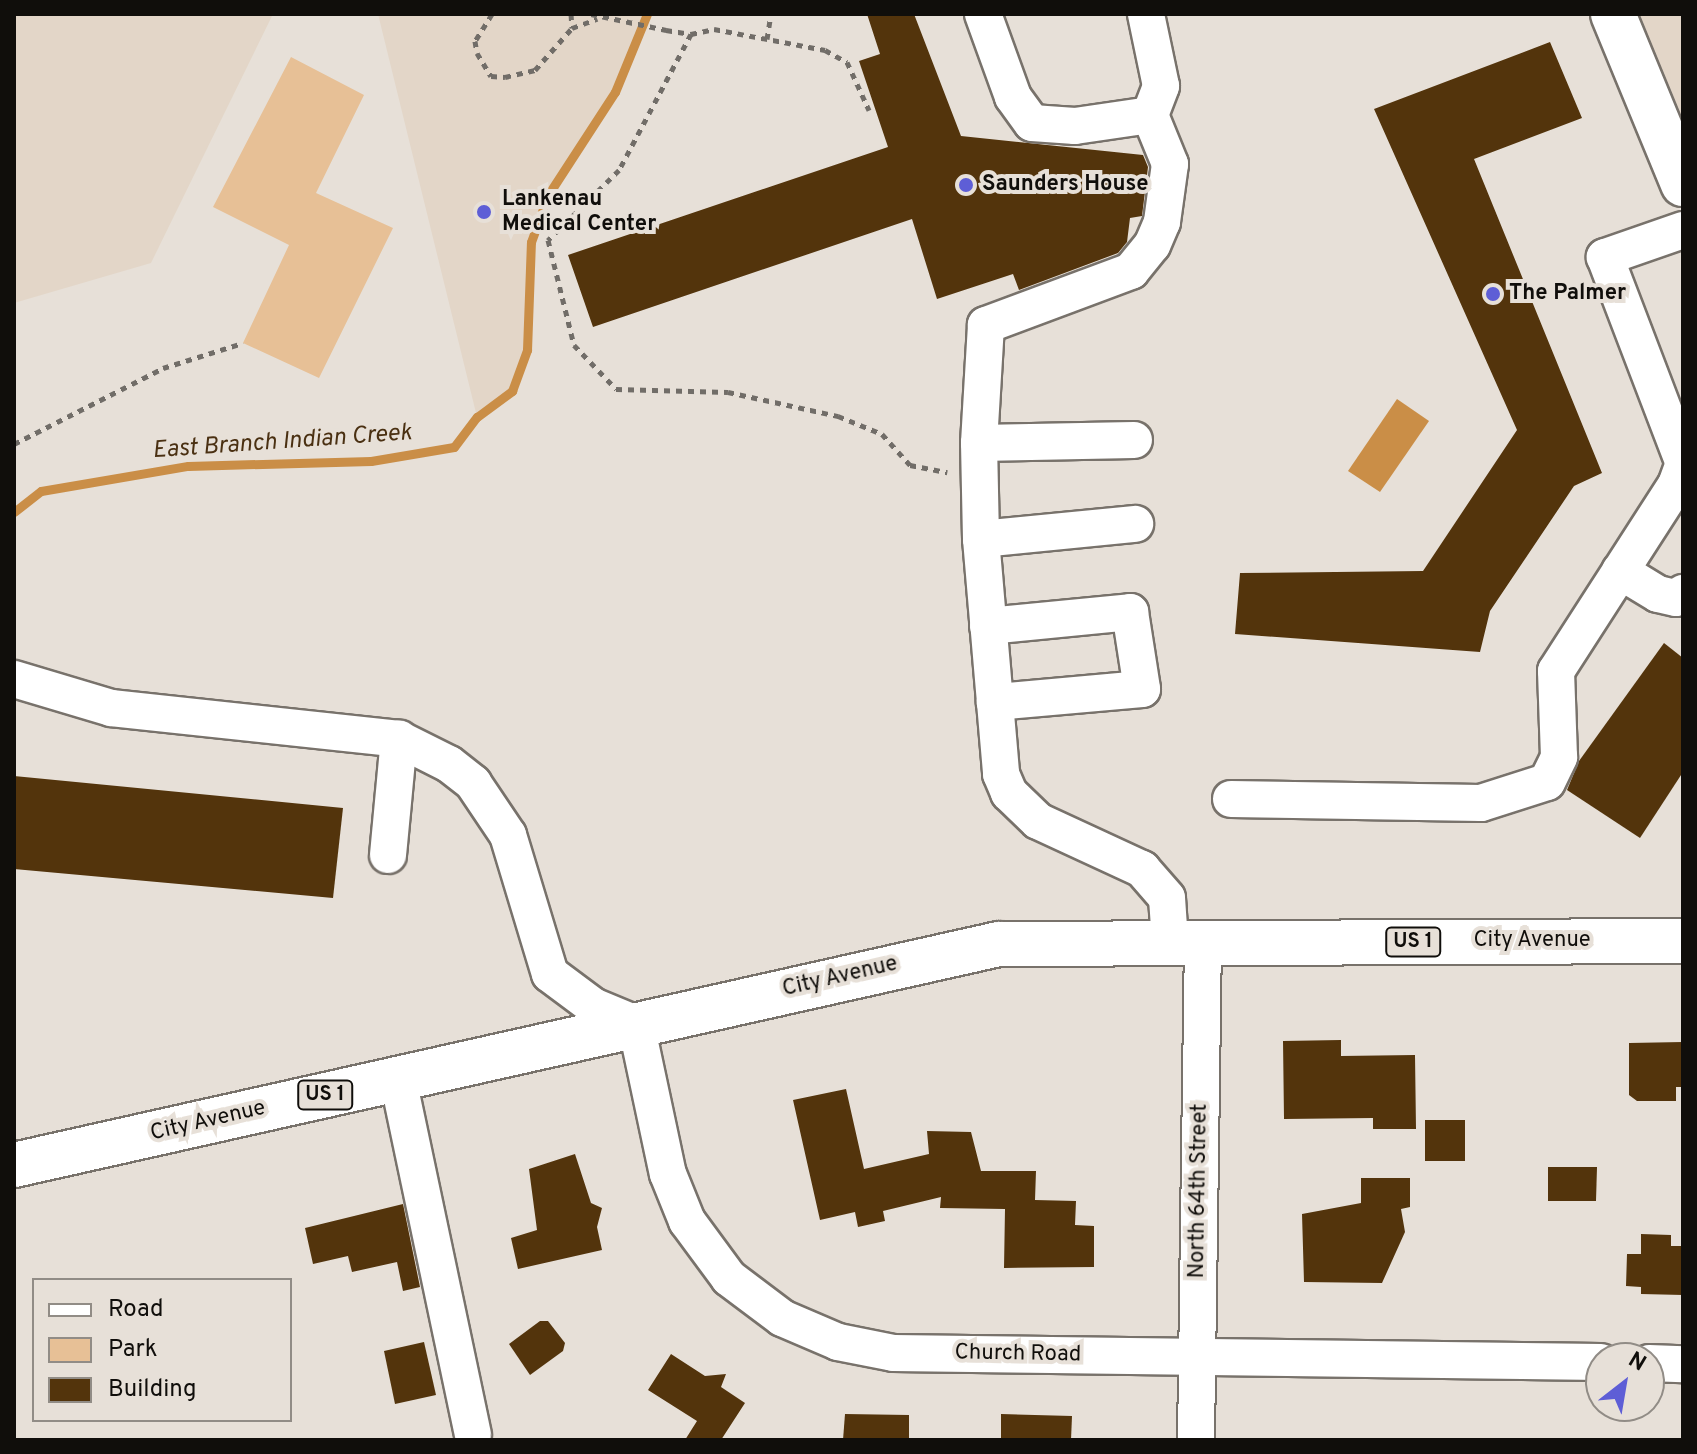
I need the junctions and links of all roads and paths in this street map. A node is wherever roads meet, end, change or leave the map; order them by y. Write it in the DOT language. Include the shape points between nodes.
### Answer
graph roads {
  1 [pos="492,14"];
  2 [pos="571,14"];
  3 [pos="591,14"];
  4 [pos="771,14"];
  5 [pos="983,14"];
  6 [pos="1146,14"];
  7 [pos="1613,14"];
  8 [pos="598,19"];
  9 [pos="572,28"];
  10 [pos="691,34"];
  11 [pos="767,39"];
  12 [pos="869,110"];
  13 [pos="1150,115"];
  14 [pos="1670,117"];
  15 [pos="1683,184"];
  16 [pos="1683,230"];
  17 [pos="243,343"];
  18 [pos="1134,440"];
  19 [pos="14,444"];
  20 [pos="979,461"];
  21 [pos="1681,476"];
  22 [pos="1135,524"];
  23 [pos="981,539"];
  24 [pos="1620,571"];
  25 [pos="1683,593"];
  26 [pos="988,626"];
  27 [pos="14,679"];
  28 [pos="995,702"];
  29 [pos="399,739"];
  30 [pos="1231,799"];
  31 [pos="388,855"];
  32 [pos="1683,941"];
  33 [pos="1186,942"];
  34 [pos="636,1024"];
  35 [pos="398,1079"];
  36 [pos="14,1165"];
  37 [pos="1196,1356"];
  38 [pos="1585,1362"];
  39 [pos="473,1434"];
  40 [pos="1196,1440"];
  1 -- 9 [label="path" via="475,41 491,76 535,70"];
  2 -- 9 [label="path"];
  3 -- 8 [label="path"];
  4 -- 11 [label="path"];
  5 -- 13 [label="street" via="1013,97 1032,123 1075,126"];
  6 -- 13 [label="street" via="1161,86"];
  7 -- 14 [label="highway"];
  8 -- 9 [label="path"];
  8 -- 10 [label="path"];
  10 -- 11 [label="path" via="714,29"];
  10 -- 20 [label="path" via="619,170 548,240 574,345 616,389 728,392 838,416 882,434 910,465"];
  11 -- 12 [label="path" via="825,50 847,62"];
  13 -- 20 [label="street, North 64th Street" via="1170,164 1162,222 1152,245 1131,271 986,325"];
  14 -- 15 [label="highway"];
  16 -- 21 [label="street" via="1605,257"];
  17 -- 19 [label="path" via="163,368"];
  18 -- 20 [label="street"];
  20 -- 23 [label="street, North 64th Street"];
  21 -- 24 [label="street"];
  22 -- 23 [label="street"];
  23 -- 26 [label="street, North 64th Street"];
  24 -- 25 [label="street" via="1658,594 1676,598"];
  24 -- 30 [label="street" via="1556,671 1559,757 1547,782 1481,803"];
  26 -- 28 [label="street, North 64th Street"];
  26 -- 28 [label="street" via="1130,612 1142,689"];
  27 -- 29 [label="street" via="111,708"];
  28 -- 33 [label="street, North 64th Street" via="1001,774 1009,793 1038,821 1142,869 1167,898"];
  29 -- 31 [label="street"];
  29 -- 34 [label="street" via="449,764 492,806 518,863 550,974 593,1006"];
  32 -- 33 [label="highway, City Avenue / US 1"];
  33 -- 34 [label="highway, City Avenue / US 1" via="1024,943 964,949"];
  33 -- 37 [label="street, North 64th Street"];
  34 -- 35 [label="highway, City Avenue / US 1"];
  34 -- 37 [label="street, Church Road" via="668,1174 687,1221 729,1278 782,1318 838,1342 893,1353"];
  35 -- 36 [label="highway, City Avenue / US 1"];
  35 -- 39 [label="street"];
  37 -- 38 [label="street, Church Road"];
  37 -- 40 [label="street, North 64th Street"];
}
